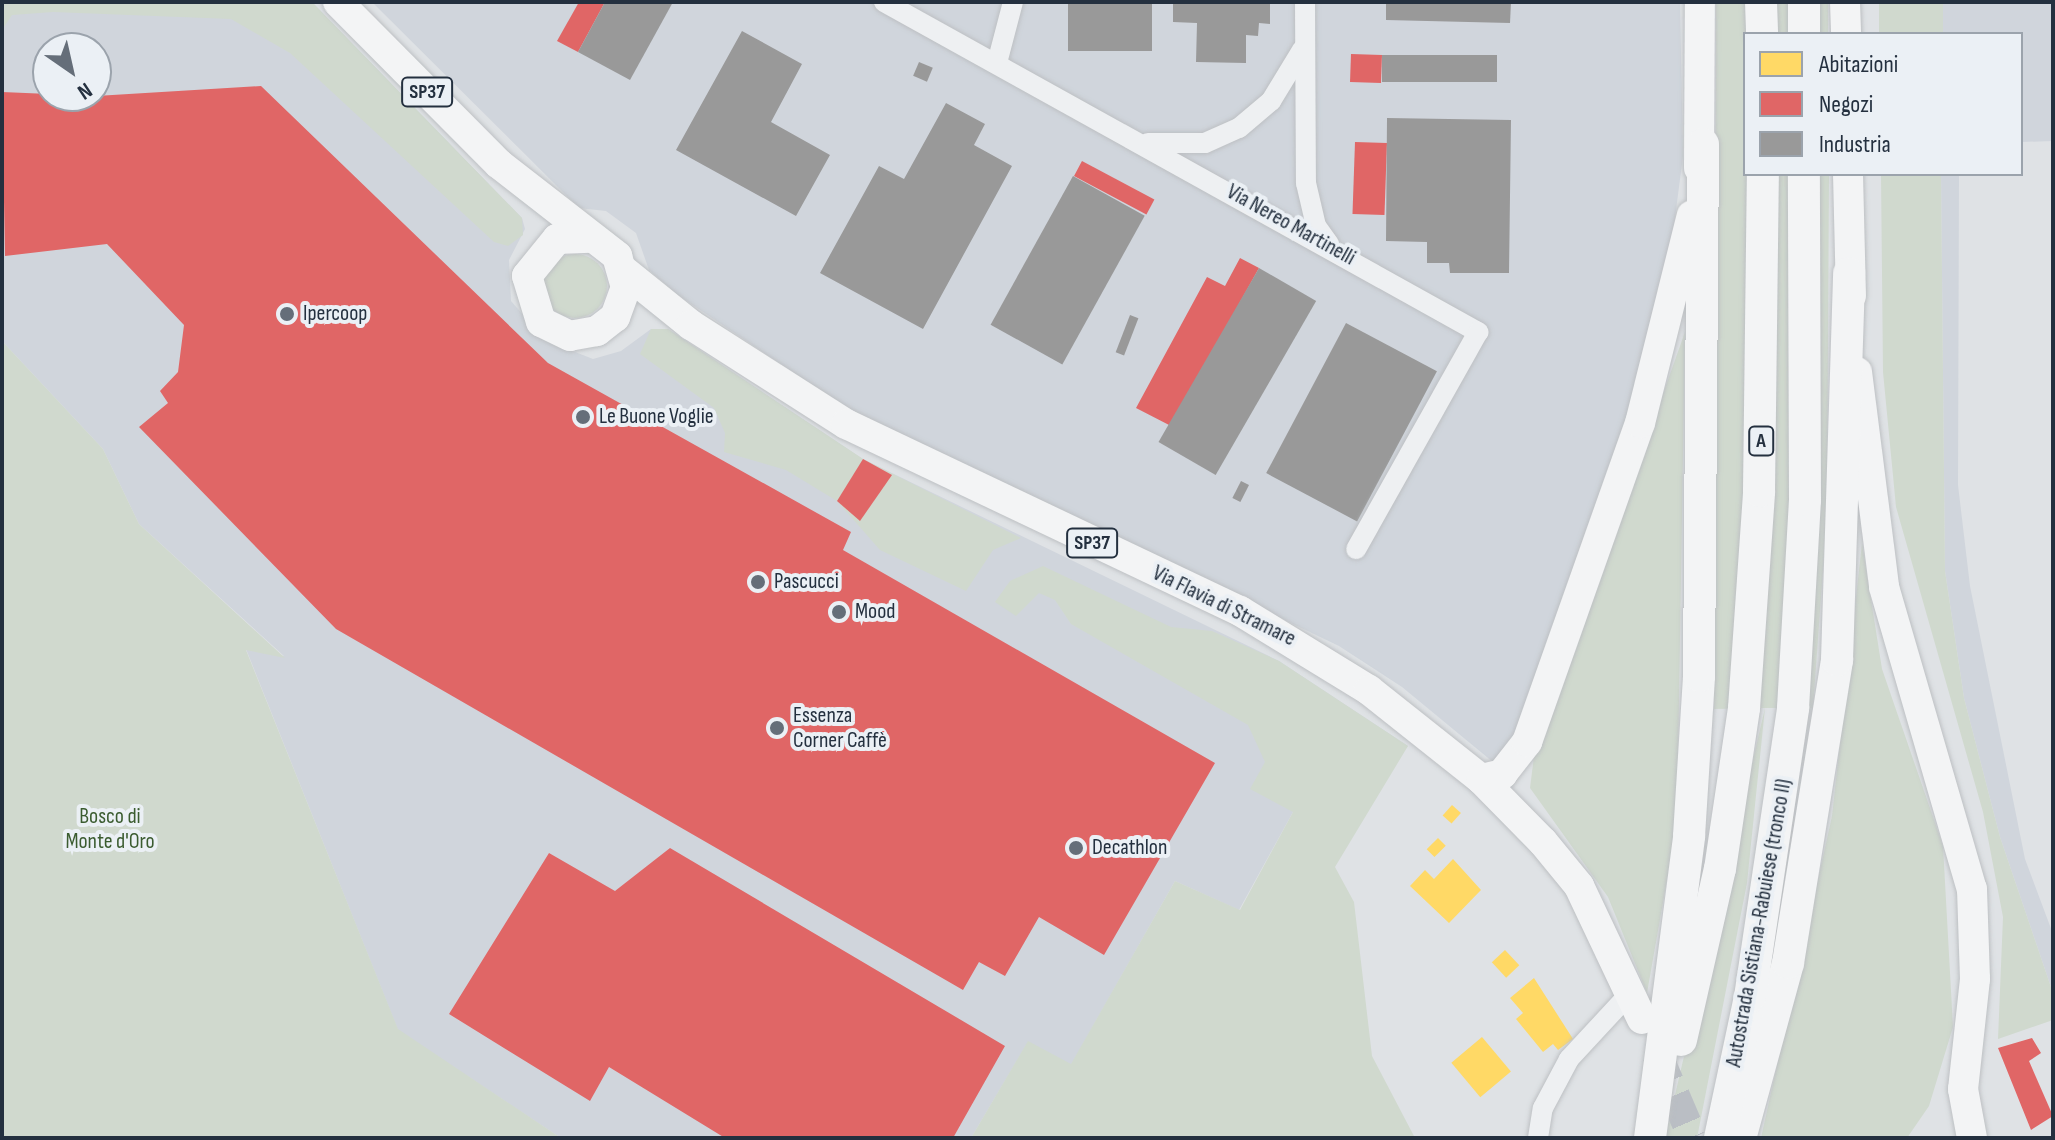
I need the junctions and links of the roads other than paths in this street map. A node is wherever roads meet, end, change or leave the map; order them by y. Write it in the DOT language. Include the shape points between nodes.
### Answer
graph roads {
  1 [pos="338,2"];
  2 [pos="884,2"];
  3 [pos="1013,2"];
  4 [pos="1305,2"];
  5 [pos="1700,2"];
  6 [pos="1761,2"];
  7 [pos="1804,2"];
  8 [pos="1845,2"];
  9 [pos="1762,32"];
  10 [pos="1804,32"];
  11 [pos="1846,32"];
  12 [pos="1304,46"];
  13 [pos="997,63"];
  14 [pos="1139,142"];
  15 [pos="1703,144"];
  16 [pos="1763,176"];
  17 [pos="1804,176"];
  18 [pos="1848,176"];
  19 [pos="517,180"];
  20 [pos="590,238"];
  21 [pos="1331,247"];
  22 [pos="543,248"];
  23 [pos="624,271"];
  24 [pos="1849,273"];
  25 [pos="615,317"];
  26 [pos="691,325"];
  27 [pos="1356,549"];
  28 [pos="1481,779"];
  29 [pos="1636,1006"];
  30 [pos="1538,1138"];
  31 [pos="1650,1138"];
  32 [pos="1720,1138"];
  33 [pos="1740,1138"];
  34 [pos="1972,1138"];
  1 -- 19 [label="main road, Via Flavia di Stramare / SP37"];
  2 -- 13 [label="street, Via Nereo Martinelli"];
  3 -- 13 [label="street"];
  4 -- 12 [label="street"];
  5 -- 15 [label="main road"];
  6 -- 9 [label="highway"];
  7 -- 10 [label="highway"];
  8 -- 11 [label="main road"];
  12 -- 14 [label="street" via="1271,101 1239,128 1205,143"];
  12 -- 21 [label="street" via="1309,207"];
  13 -- 14 [label="street, Via Nereo Martinelli"];
  14 -- 21 [label="street, Via Nereo Martinelli"];
  15 -- 28 [label="main road" via="1682,275 1640,423 1527,742 1502,774"];
  15 -- 31 [label="highway" via="1699,676 1689,836"];
  16 -- 31 [label="highway, A" via="1759,491 1744,708 1720,869"];
  17 -- 32 [label="highway, Autostrada Sistiana-Rabuiese (tronco II) / A" via="1805,500 1793,708 1750,997"];
  18 -- 24 [label="main road"];
  19 -- 20 [label="main road, Via Flavia di Stramare / SP37"];
  19 -- 22 [label="main road, Via Flavia di Stramare / SP37" via="539,216"];
  20 -- 22 [label="main road" via="557,239"];
  20 -- 23 [label="main road, Via Flavia di Stramare / SP37"];
  21 -- 27 [label="street, Via Nereo Martinelli" via="1478,332"];
  22 -- 25 [label="main road" via="527,276 541,322 584,336"];
  23 -- 25 [label="main road"];
  23 -- 26 [label="main road, Via Flavia di Stramare / SP37"];
  24 -- 33 [label="highway" via="1837,645 1827,738 1788,963"];
  24 -- 34 [label="main road" via="1867,496 1884,587 1972,889 1975,979 1963,1089"];
  25 -- 26 [label="main road, Via Flavia di Stramare / SP37"];
  26 -- 28 [label="main road, Via Flavia di Stramare / SP37" via="934,471 1311,649"];
  28 -- 29 [label="main road, Via Flavia di Stramare / SP37" via="1579,886"];
  29 -- 30 [label="street" via="1569,1059 1543,1108"];
}
